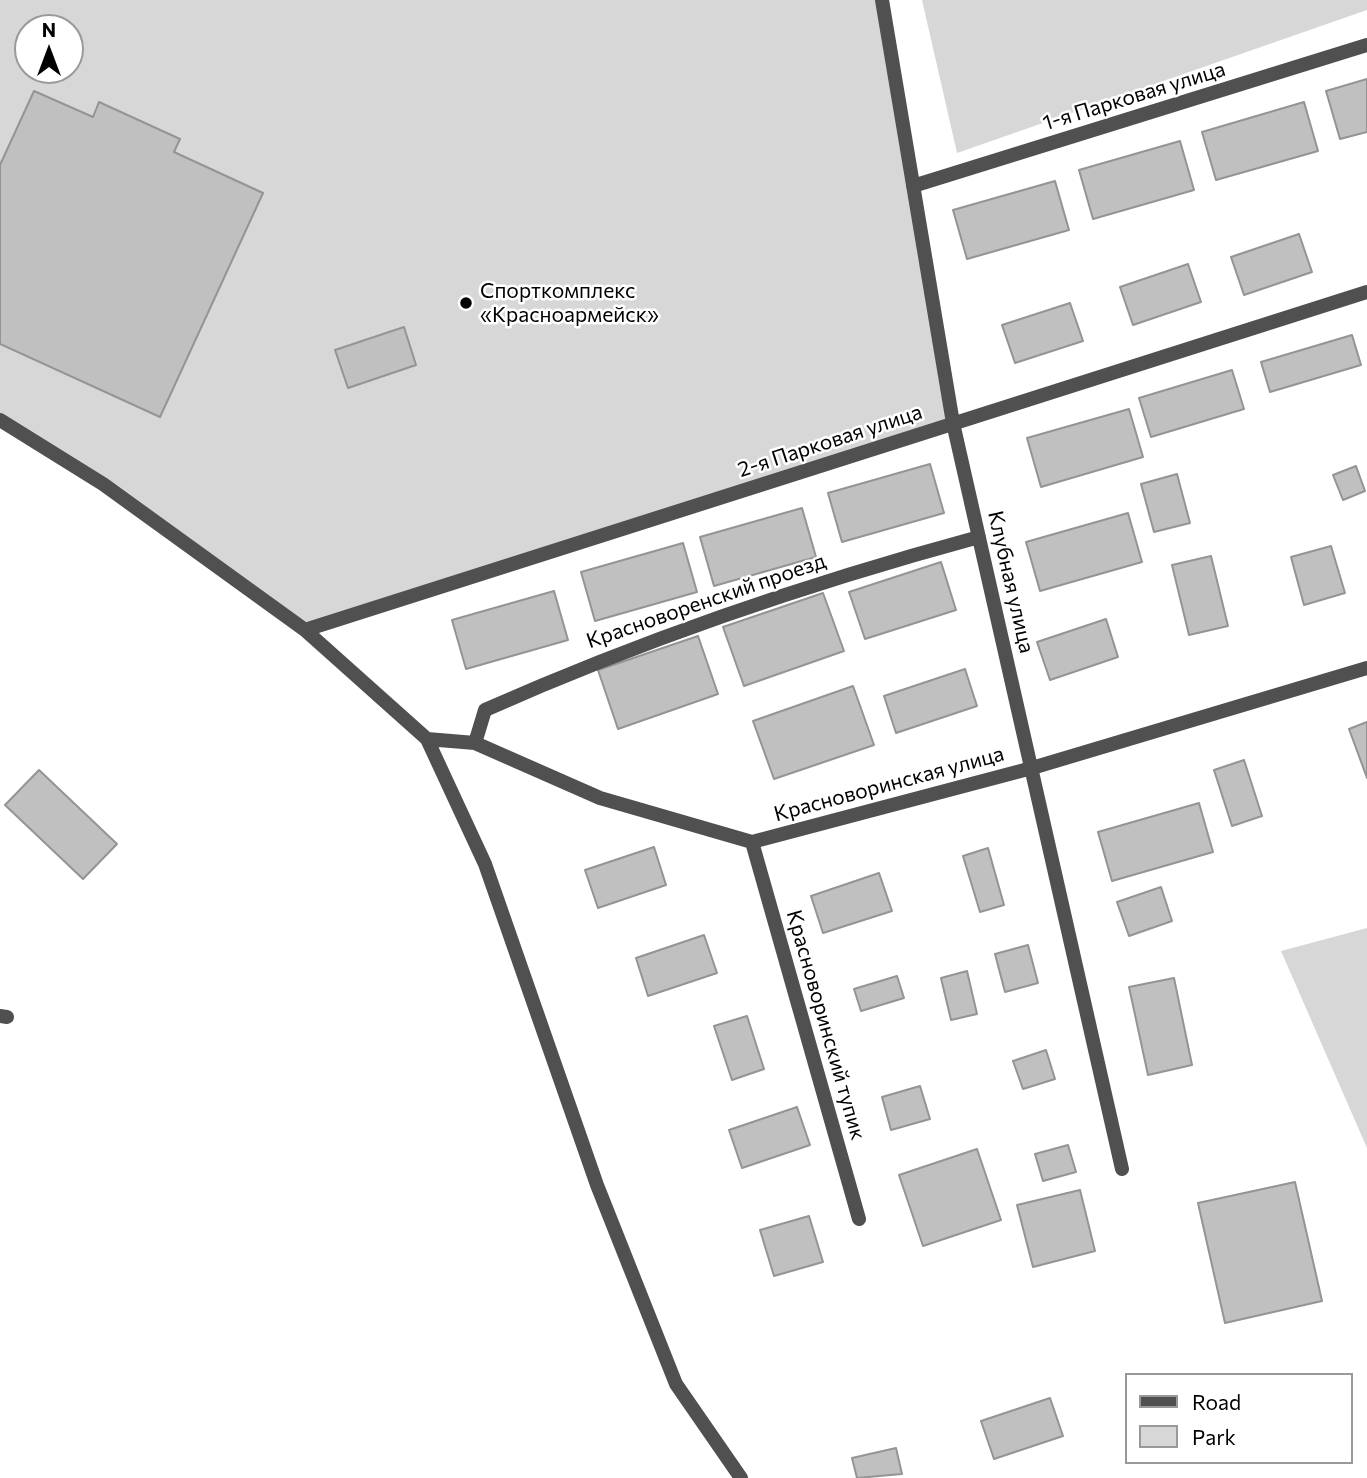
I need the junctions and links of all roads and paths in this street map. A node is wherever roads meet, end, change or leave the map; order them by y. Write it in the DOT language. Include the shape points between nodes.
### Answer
graph roads {
  1 [pos="882,0"];
  2 [pos="1367,45"];
  3 [pos="913,186"];
  4 [pos="1367,292"];
  5 [pos="0,420"];
  6 [pos="953,423"];
  7 [pos="979,537"];
  8 [pos="305,630"];
  9 [pos="1367,668"];
  10 [pos="426,739"];
  11 [pos="475,743"];
  12 [pos="1032,768"];
  13 [pos="752,842"];
  14 [pos="1122,1169"];
  15 [pos="859,1219"];
  16 [pos="741,1478"];
  1 -- 3 [label="street, Клубная улица"];
  2 -- 3 [label="street, 1-я Парковая улица"];
  3 -- 6 [label="street, Клубная улица"];
  4 -- 6 [label="street, 2-я Парковая улица"];
  5 -- 8 [label="street" via="103,484"];
  6 -- 7 [label="street, Клубная улица"];
  6 -- 8 [label="street, 2-я Парковая улица"];
  7 -- 11 [label="street, Красноворенский проезд" via="732,611 594,662 485,710"];
  7 -- 12 [label="street, Клубная улица"];
  8 -- 10 [label="street"];
  9 -- 12 [label="street, Красноворинская улица"];
  10 -- 11 [label="street, Красноворинская улица"];
  10 -- 16 [label="street" via="485,864 597,1185 676,1384"];
  11 -- 13 [label="street, Красноворинская улица" via="600,798"];
  12 -- 13 [label="street, Красноворинская улица"];
  12 -- 14 [label="street, Клубная улица"];
  13 -- 15 [label="street, Красноворинский тупик"];
}
